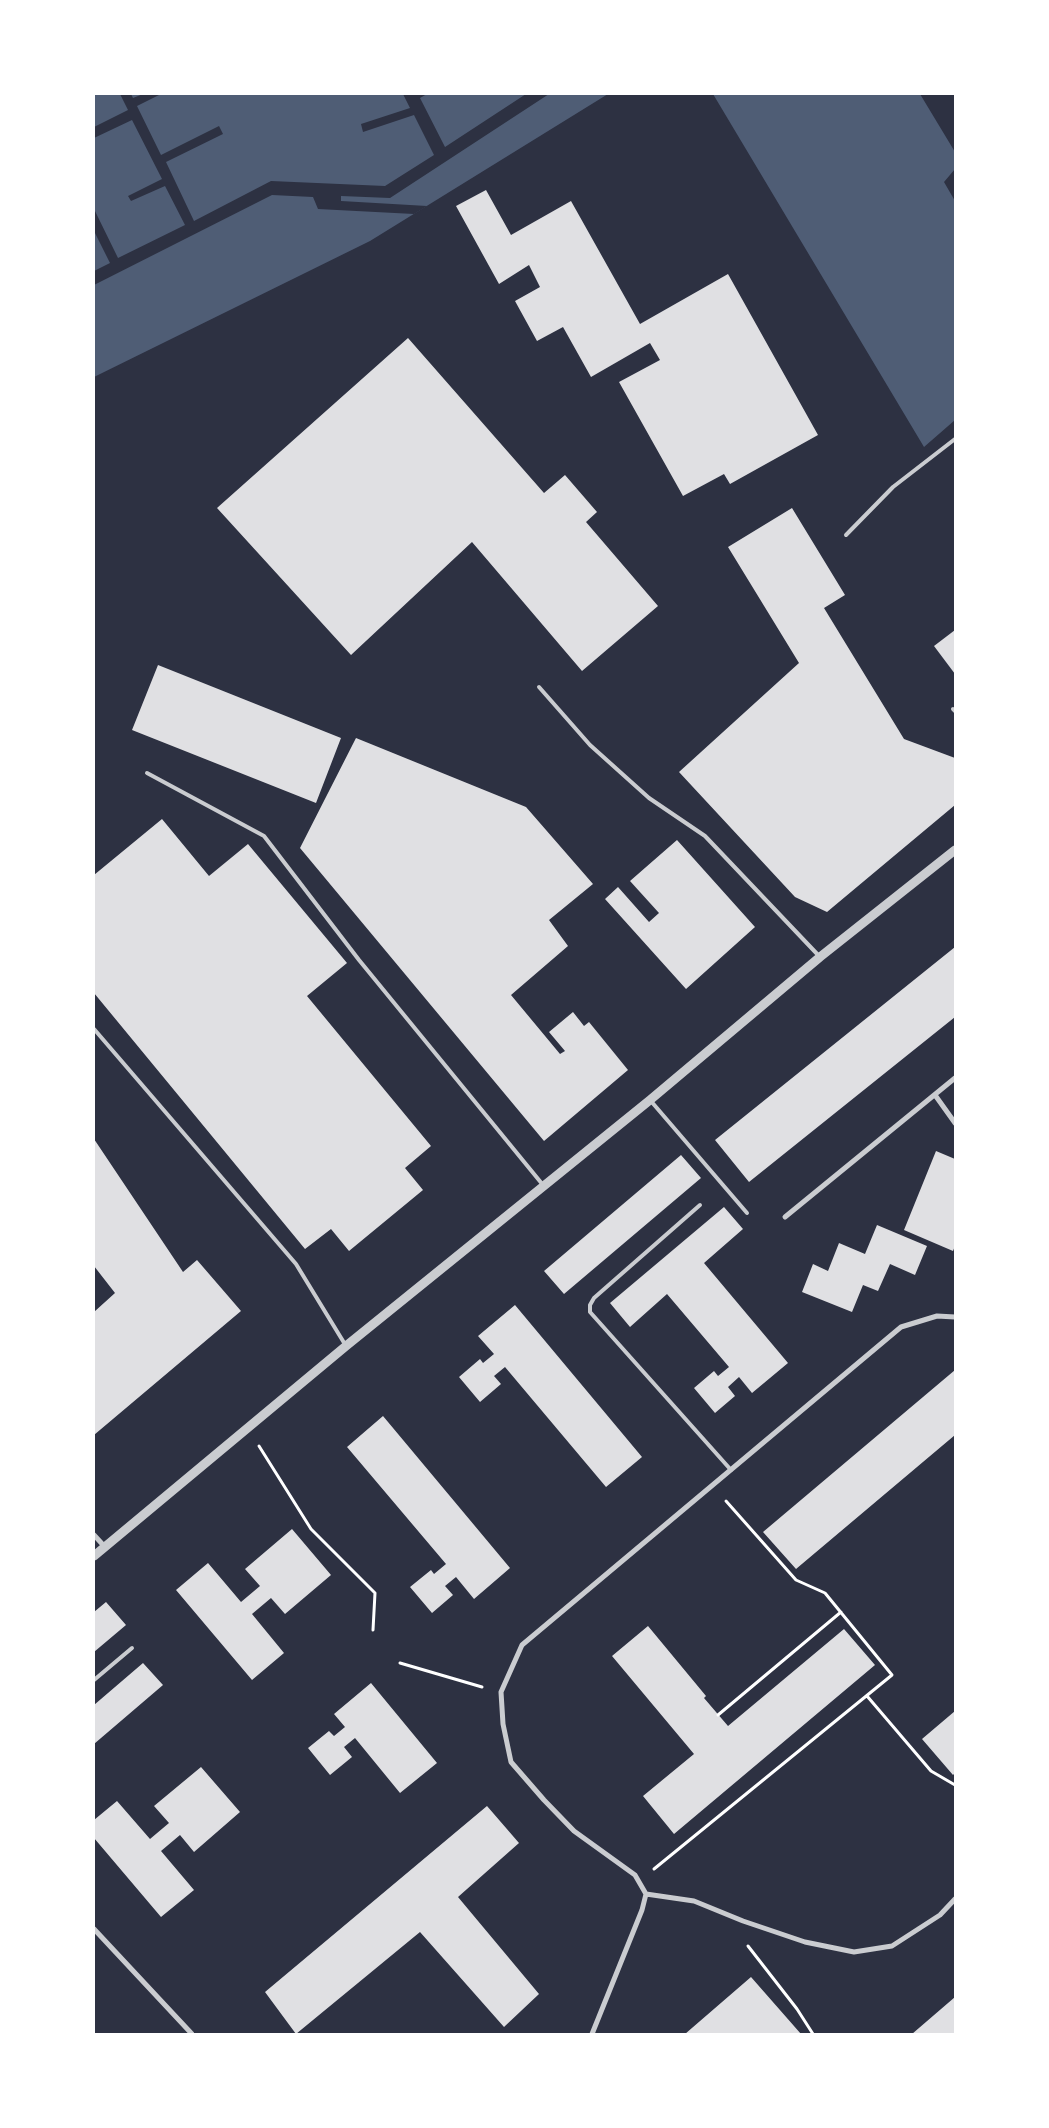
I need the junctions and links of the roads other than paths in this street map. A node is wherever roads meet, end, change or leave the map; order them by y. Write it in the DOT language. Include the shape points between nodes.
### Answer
graph roads {
  1 [pos="955,439"];
  2 [pos="846,535"];
  3 [pos="539,687"];
  4 [pos="146,773"];
  5 [pos="955,850"];
  6 [pos="820,956"];
  7 [pos="94,1029"];
  8 [pos="955,1078"];
  9 [pos="935,1095"];
  10 [pos="650,1100"];
  11 [pos="955,1123"];
  12 [pos="542,1185"];
  13 [pos="700,1205"];
  14 [pos="747,1213"];
  15 [pos="785,1217"];
  16 [pos="955,1317"];
  17 [pos="346,1346"];
  18 [pos="731,1470"];
  19 [pos="94,1535"];
  20 [pos="105,1547"];
  21 [pos="94,1556"];
  22 [pos="132,1648"];
  23 [pos="94,1680"];
  24 [pos="646,1894"];
  25 [pos="955,1899"];
  26 [pos="94,1929"];
  27 [pos="192,2034"];
  28 [pos="592,2034"];
  1 -- 2 [label="lane" via="893,487"];
  3 -- 6 [label="lane" via="590,745 649,798 705,836"];
  4 -- 12 [label="lane" via="264,836 359,960"];
  5 -- 6 [label="street"];
  6 -- 10 [label="street"];
  7 -- 17 [label="lane" via="296,1264"];
  8 -- 9 [label="street"];
  9 -- 11 [label="street"];
  9 -- 15 [label="street"];
  10 -- 12 [label="street"];
  10 -- 14 [label="lane"];
  12 -- 17 [label="street"];
  13 -- 18 [label="lane" via="594,1298 590,1312"];
  16 -- 18 [label="street" via="937,1316 901,1327"];
  17 -- 20 [label="street"];
  18 -- 24 [label="street" via="522,1645 501,1692 503,1724 511,1762 574,1830 635,1875"];
  19 -- 20 [label="street"];
  20 -- 21 [label="street"];
  22 -- 23 [label="lane"];
  24 -- 25 [label="street" via="694,1901 805,1942 854,1952 892,1946 940,1915"];
  24 -- 28 [label="street"];
  26 -- 27 [label="street"];
}
